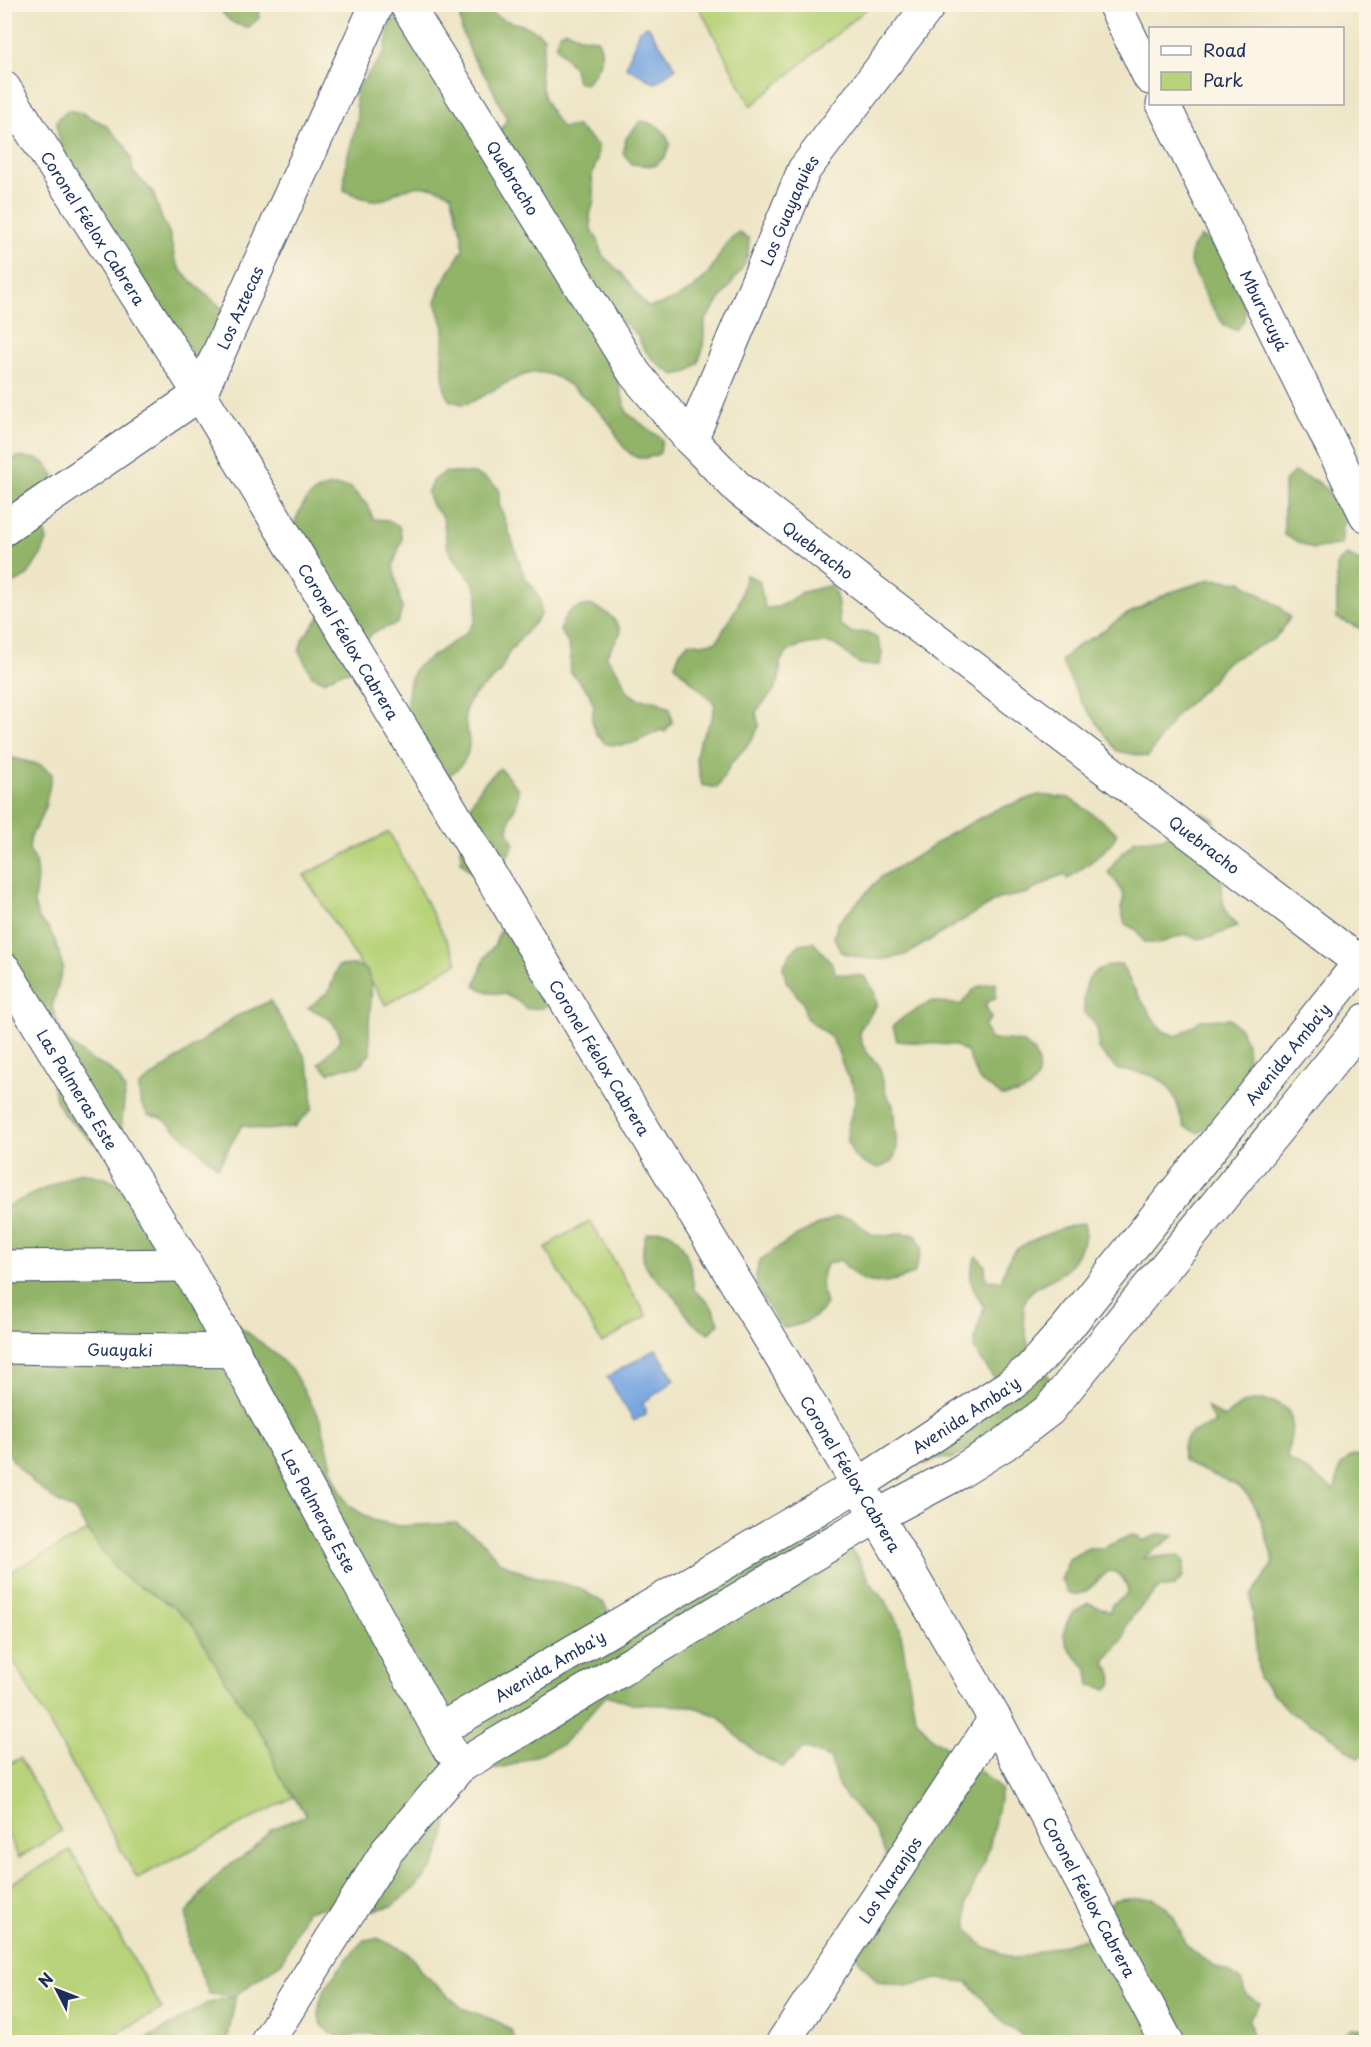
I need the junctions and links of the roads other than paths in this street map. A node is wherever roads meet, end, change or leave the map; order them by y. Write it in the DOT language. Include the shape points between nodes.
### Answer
graph roads {
  1 [pos="377,4"];
  2 [pos="406,4"];
  3 [pos="930,4"];
  4 [pos="1114,4"];
  5 [pos="1149,76"];
  6 [pos="4,88"];
  7 [pos="1163,105"];
  8 [pos="200,394"];
  9 [pos="691,440"];
  10 [pos="1366,515"];
  11 [pos="4,529"];
  12 [pos="1365,961"];
  13 [pos="4,969"];
  14 [pos="1366,1020"];
  15 [pos="186,1265"];
  16 [pos="4,1267"];
  17 [pos="4,1347"];
  18 [pos="234,1351"];
  19 [pos="858,1485"];
  20 [pos="877,1516"];
  21 [pos="995,1719"];
  22 [pos="439,1730"];
  23 [pos="459,1767"];
  24 [pos="267,2043"];
  25 [pos="783,2043"];
  26 [pos="1167,2043"];
  1 -- 8 [label="street, Los Aztecas"];
  2 -- 9 [label="street, Quebracho" via="635,374"];
  3 -- 9 [label="street, Los Guayaquies" via="804,170"];
  4 -- 5 [label="street"];
  6 -- 8 [label="street, Coronel Féelox Cabrera"];
  7 -- 10 [label="street, Mburucuyá"];
  8 -- 11 [label="street"];
  8 -- 19 [label="street, Coronel Féelox Cabrera"];
  9 -- 12 [label="street, Quebracho" via="740,490"];
  12 -- 19 [label="street, Avenida Amba'y" via="1030,1369"];
  13 -- 15 [label="street, Las Palmeras Este"];
  14 -- 20 [label="street" via="1049,1410 958,1473"];
  15 -- 16 [label="street"];
  15 -- 18 [label="street, Las Palmeras Este"];
  17 -- 18 [label="street, Guayaki"];
  18 -- 22 [label="street, Las Palmeras Este"];
  19 -- 20 [label="street, Coronel Féelox Cabrera"];
  19 -- 22 [label="street, Avenida Amba'y"];
  20 -- 21 [label="street, Coronel Féelox Cabrera"];
  20 -- 23 [label="street"];
  21 -- 25 [label="street, Los Naranjos"];
  21 -- 26 [label="street, Coronel Féelox Cabrera"];
  22 -- 23 [label="street, Las Palmeras Este"];
  23 -- 24 [label="street" via="387,1851"];
}
